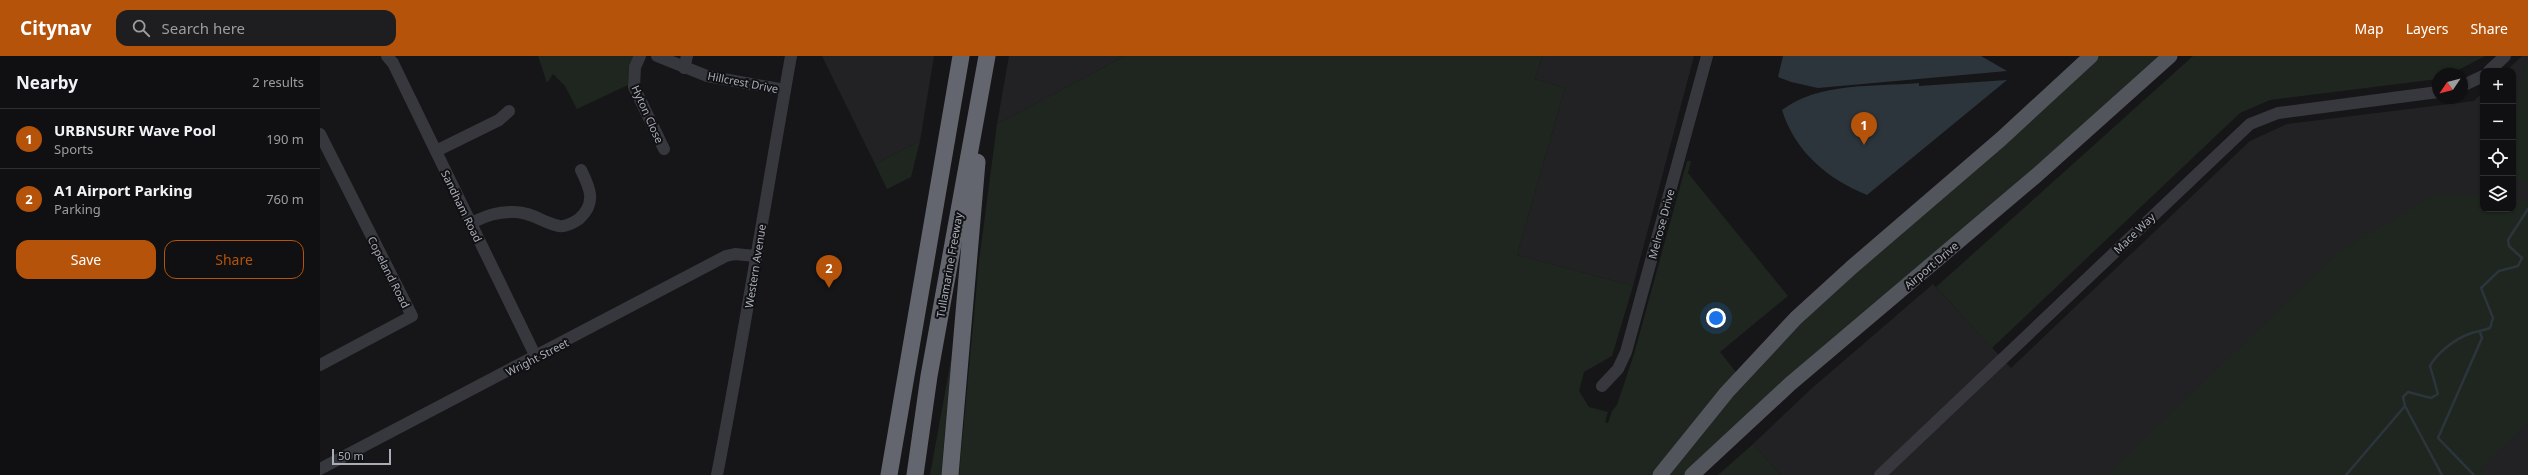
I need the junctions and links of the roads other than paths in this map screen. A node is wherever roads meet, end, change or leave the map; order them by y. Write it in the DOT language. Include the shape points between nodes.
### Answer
graph roads {
  1 [pos="387,56"];
  2 [pos="640,56"];
  3 [pos="657,56"];
  4 [pos="687,56"];
  5 [pos="791,56"];
  6 [pos="961,56"];
  7 [pos="987,56"];
  8 [pos="1707,56"];
  9 [pos="2091,56"];
  10 [pos="2170,56"];
  11 [pos="2505,56"];
  12 [pos="684,68"];
  13 [pos="2492,68"];
  14 [pos="2480,77"];
  15 [pos="983,78"];
  16 [pos="2468,83"];
  17 [pos="785,90"];
  18 [pos="2432,93"];
  19 [pos="509,112"];
  20 [pos="320,134"];
  21 [pos="664,149"];
  22 [pos="436,151"];
  23 [pos="581,170"];
  24 [pos="471,223"];
  25 [pos="755,256"];
  26 [pos="536,357"];
  27 [pos="320,365"];
  28 [pos="1602,386"];
  29 [pos="320,469"];
  30 [pos="717,475"];
  31 [pos="889,475"];
  32 [pos="915,475"];
  33 [pos="950,475"];
  34 [pos="1660,475"];
  35 [pos="1692,475"];
  36 [pos="1880,475"];
  1 -- 22 [label="street, Sandham Road" via="393,63"];
  2 -- 21 [label="street, Hyton Close" via="635,67 634,87"];
  3 -- 12 [label="street, Hillcrest Drive"];
  4 -- 12 [label="street"];
  5 -- 17 [label="street, Western Avenue"];
  6 -- 31 [label="highway"];
  7 -- 15 [label="highway, Tullamarine Freeway"];
  8 -- 28 [label="street, Melrose Drive" via="1626,352 1618,369"];
  9 -- 34 [label="main road" via="2001,139 1796,318 1727,392"];
  10 -- 35 [label="main road, Airport Drive" via="2037,175 1790,384"];
  11 -- 13 [label="street"];
  12 -- 17 [label="street, Hillcrest Drive" via="729,82"];
  14 -- 16 [label="street"];
  15 -- 32 [label="highway, Tullamarine Freeway" via="929,376"];
  15 -- 33 [label="highway" via="970,262"];
  17 -- 25 [label="street, Western Avenue" via="771,180"];
  18 -- 36 [label="street, Mace Way" via="2278,113 2250,124"];
  19 -- 22 [label="street" via="499,120"];
  20 -- 27 [label="street, Copeland Road" via="412,316"];
  22 -- 24 [label="street, Sandham Road"];
  23 -- 24 [label="street" via="590,188 591,202 585,213 575,222 559,226 525,213 515,212 489,214"];
  24 -- 26 [label="street, Sandham Road"];
  25 -- 26 [label="street, Wright Street" via="726,256"];
  25 -- 30 [label="street, Western Avenue" via="741,354"];
  26 -- 29 [label="street, Wright Street"];
}
